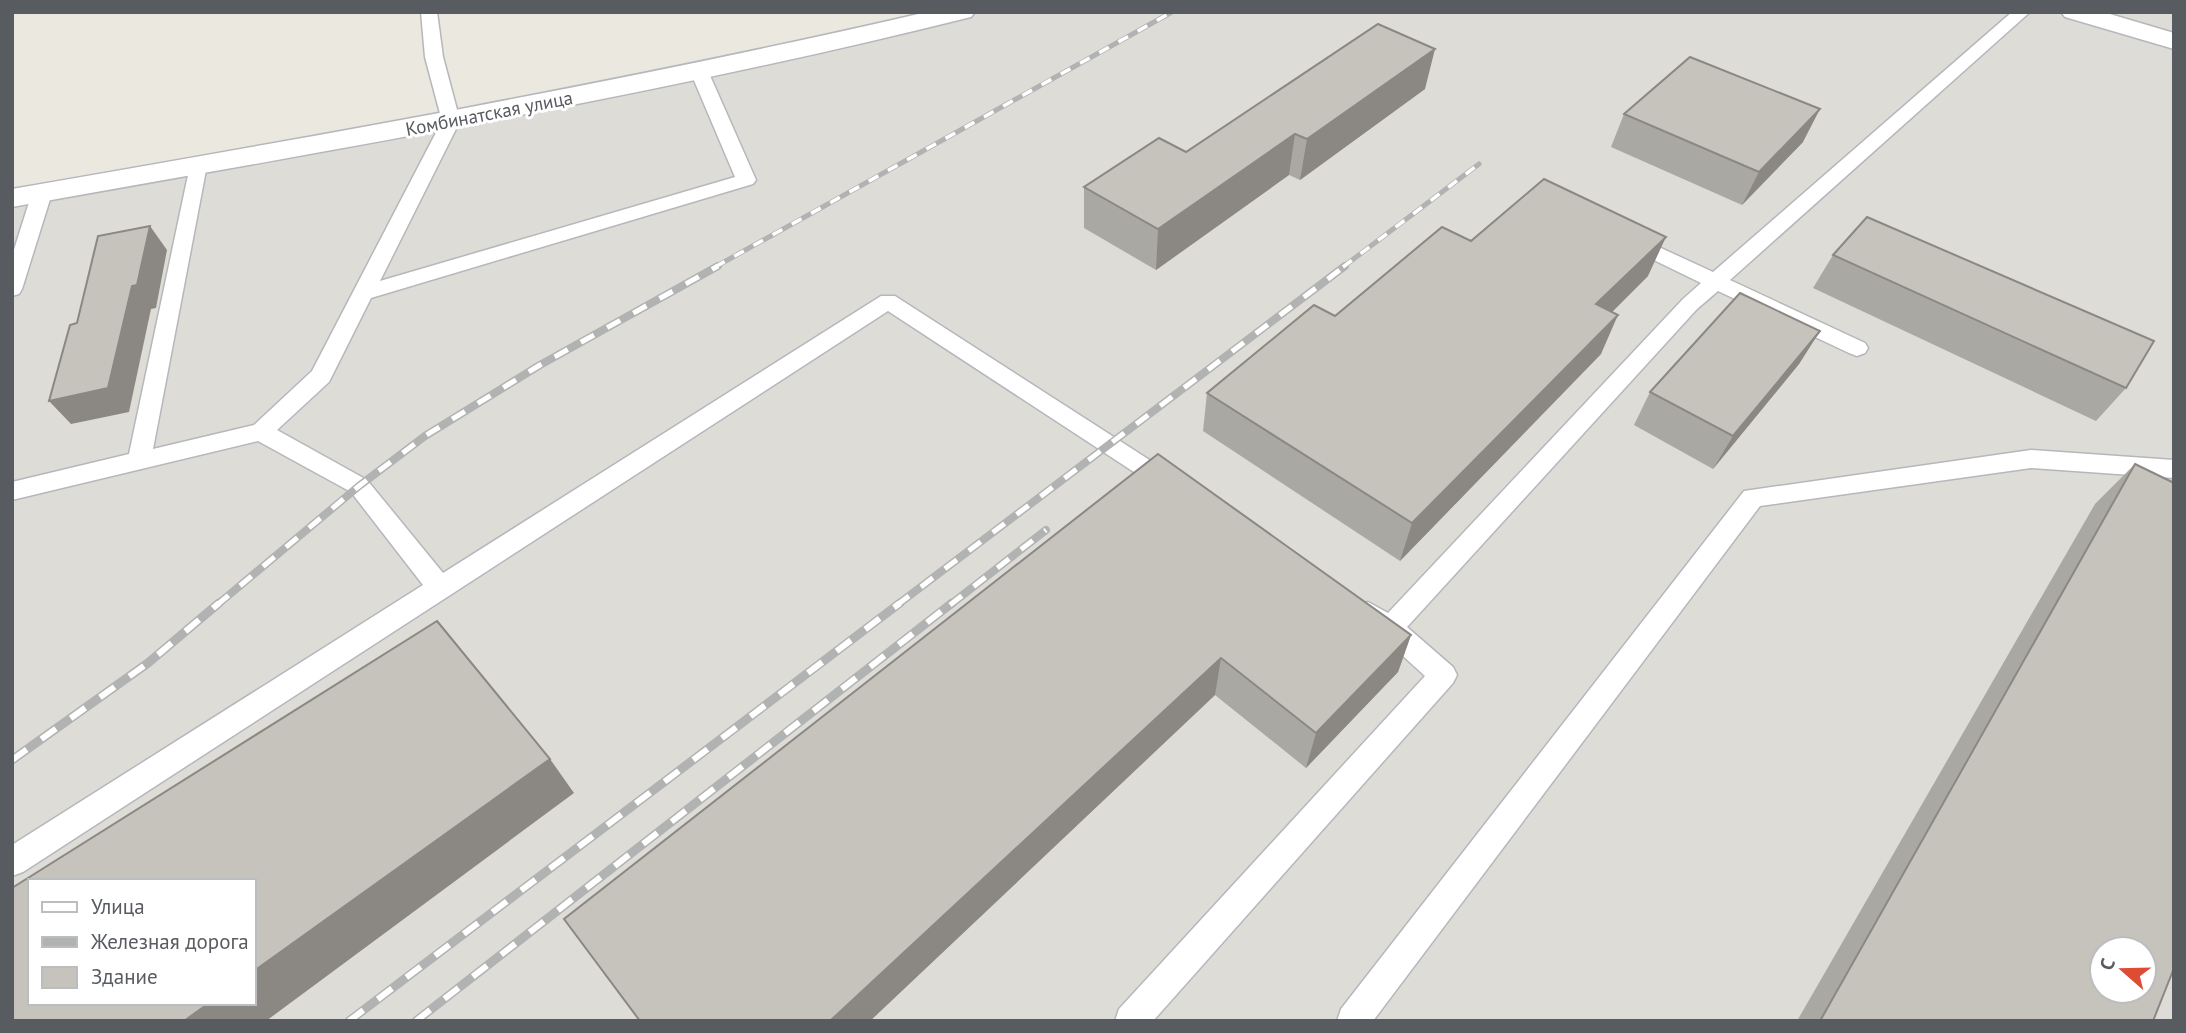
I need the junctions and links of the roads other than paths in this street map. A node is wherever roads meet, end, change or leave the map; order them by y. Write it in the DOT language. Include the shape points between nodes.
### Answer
graph roads {
  1 [pos="429,12"];
  2 [pos="962,12"];
  3 [pos="2022,12"];
  4 [pos="2074,12"];
  5 [pos="2174,41"];
  6 [pos="699,71"];
  7 [pos="451,121"];
  8 [pos="198,165"];
  9 [pos="42,193"];
  10 [pos="12,198"];
  11 [pos="1615,234"];
  12 [pos="1716,280"];
  13 [pos="12,289"];
  14 [pos="363,293"];
  15 [pos="1857,348"];
  16 [pos="261,432"];
  17 [pos="139,462"];
  18 [pos="2174,469"];
  19 [pos="12,491"];
  20 [pos="1188,496"];
  21 [pos="440,588"];
  22 [pos="1345,598"];
  23 [pos="1390,628"];
  24 [pos="12,862"];
  25 [pos="1131,1021"];
  26 [pos="1353,1021"];
  1 -- 7 [label="lane" via="433,57"];
  2 -- 6 [label="street, Комбинатская улица"];
  3 -- 12 [label="lane"];
  4 -- 5 [label="street"];
  6 -- 7 [label="street, Комбинатская улица"];
  6 -- 14 [label="lane" via="746,180"];
  7 -- 8 [label="street, Комбинатская улица"];
  7 -- 14 [label="lane"];
  8 -- 9 [label="street, Комбинатская улица"];
  8 -- 17 [label="lane"];
  9 -- 10 [label="street, Комбинатская улица"];
  9 -- 13 [label="lane"];
  11 -- 12 [label="lane"];
  12 -- 15 [label="lane"];
  12 -- 23 [label="lane"];
  14 -- 16 [label="lane" via="321,376"];
  16 -- 17 [label="lane"];
  16 -- 21 [label="lane" via="359,486"];
  17 -- 19 [label="lane"];
  18 -- 26 [label="lane" via="2031,458 1753,498"];
  20 -- 21 [label="lane" via="888,301"];
  21 -- 24 [label="lane"];
  22 -- 23 [label="lane"];
  23 -- 25 [label="lane" via="1443,676"];
}
